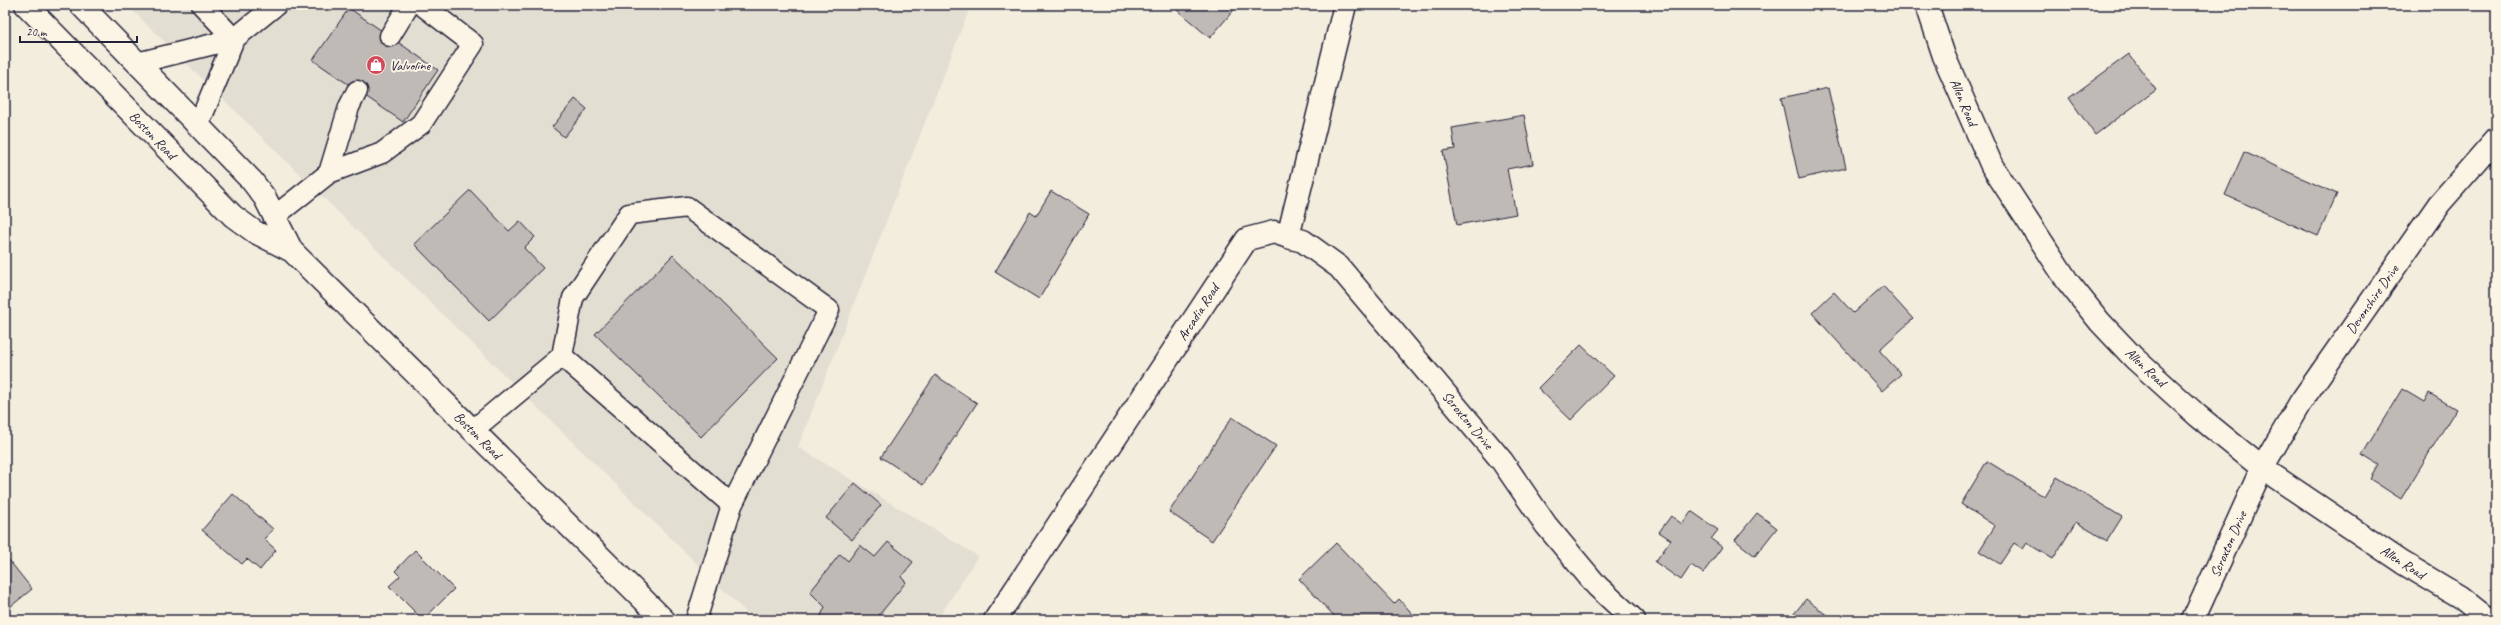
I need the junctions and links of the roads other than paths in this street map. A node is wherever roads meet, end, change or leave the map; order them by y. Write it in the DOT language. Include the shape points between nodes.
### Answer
graph roads {
  1 [pos="26,5"];
  2 [pos="81,5"];
  3 [pos="202,5"];
  4 [pos="276,5"];
  5 [pos="409,5"];
  6 [pos="422,5"];
  7 [pos="1345,5"];
  8 [pos="1927,5"];
  9 [pos="390,36"];
  10 [pos="234,39"];
  11 [pos="137,63"];
  12 [pos="357,90"];
  13 [pos="198,126"];
  14 [pos="2496,139"];
  15 [pos="329,173"];
  16 [pos="274,216"];
  17 [pos="1288,237"];
  18 [pos="292,251"];
  19 [pos="562,356"];
  20 [pos="472,430"];
  21 [pos="2262,468"];
  22 [pos="732,505"];
  23 [pos="664,620"];
  24 [pos="696,620"];
  25 [pos="995,620"];
  26 [pos="1634,620"];
  27 [pos="2193,620"];
  28 [pos="2490,620"];
  1 -- 18 [label="street, Boston Road" via="233,216 255,232"];
  2 -- 11 [label="street, Boston Road"];
  3 -- 10 [label="lane"];
  4 -- 10 [label="lane"];
  5 -- 9 [label="lane"];
  6 -- 15 [label="lane" via="472,44 421,124 382,153"];
  7 -- 17 [label="street"];
  8 -- 21 [label="street, Allen Road" via="1944,56 1992,166 2068,282 2134,358 2198,416"];
  10 -- 11 [label="lane"];
  10 -- 13 [label="lane"];
  11 -- 13 [label="street, Boston Road"];
  12 -- 15 [label="lane" via="349,107"];
  13 -- 16 [label="street, Boston Road" via="252,181"];
  14 -- 21 [label="street, Devonshire Drive" via="2439,204 2300,403"];
  15 -- 16 [label="lane"];
  16 -- 18 [label="street, Boston Road"];
  17 -- 25 [label="street, Arcadia Road" via="1274,232 1247,239"];
  17 -- 26 [label="street, Scroxton Drive" via="1303,241 1339,267 1502,461 1552,531 1597,586"];
  18 -- 20 [label="street, Boston Road"];
  19 -- 20 [label="lane"];
  19 -- 22 [label="lane"];
  19 -- 22 [label="lane" via="573,298 629,214 687,207 829,310"];
  20 -- 23 [label="street, Boston Road"];
  21 -- 27 [label="street, Scroxton Drive"];
  21 -- 28 [label="street, Allen Road"];
  22 -- 24 [label="lane"];
}
